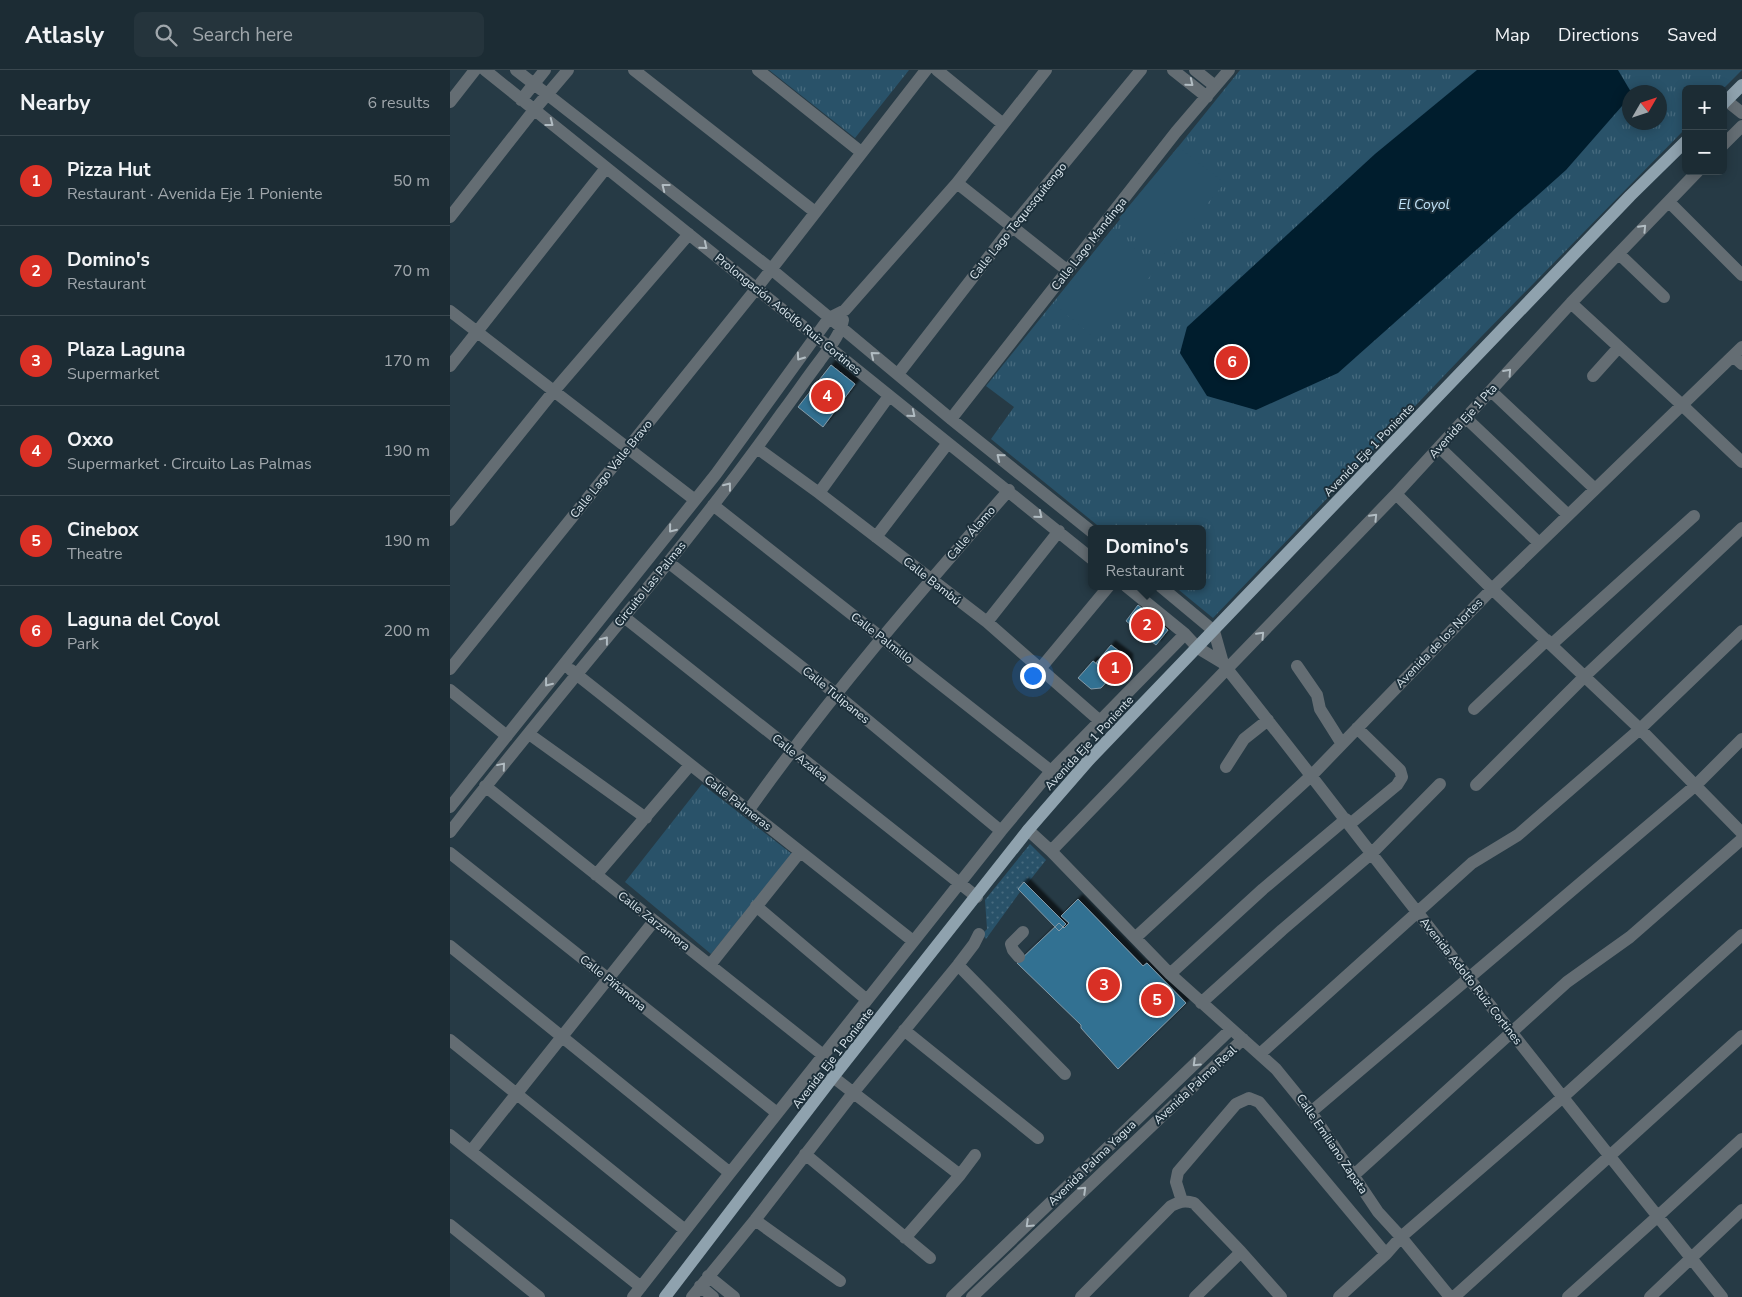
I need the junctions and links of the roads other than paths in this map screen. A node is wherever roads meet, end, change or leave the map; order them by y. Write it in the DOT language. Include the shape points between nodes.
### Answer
graph roads {
  1 [pos="475,70"];
  2 [pos="485,70"];
  3 [pos="516,70"];
  4 [pos="545,70"];
  5 [pos="568,70"];
  6 [pos="634,70"];
  7 [pos="758,70"];
  8 [pos="926,70"];
  9 [pos="937,70"];
  10 [pos="1046,70"];
  11 [pos="1141,70"];
  12 [pos="1173,70"];
  13 [pos="1195,70"];
  14 [pos="1228,70"];
  15 [pos="534,84"];
  16 [pos="1742,85"];
  17 [pos="1215,86"];
  18 [pos="547,95"];
  19 [pos="1207,97"];
  20 [pos="521,100"];
  21 [pos="1727,100"];
  22 [pos="450,102"];
  23 [pos="1727,103"];
  24 [pos="534,110"];
  25 [pos="1742,113"];
  26 [pos="1003,124"];
  27 [pos="1742,126"];
  28 [pos="1727,141"];
  29 [pos="1682,145"];
  30 [pos="861,152"];
  31 [pos="606,168"];
  32 [pos="1694,175"];
  33 [pos="957,184"];
  34 [pos="1668,202"];
  35 [pos="815,212"];
  36 [pos="450,217"];
  37 [pos="1011,228"];
  38 [pos="689,234"];
  39 [pos="1619,254"];
  40 [pos="771,269"];
  41 [pos="1068,271"];
  42 [pos="1742,275"];
  43 [pos="756,289"];
  44 [pos="1664,297"];
  45 [pos="1571,303"];
  46 [pos="846,310"];
  47 [pos="450,311"];
  48 [pos="829,318"];
  49 [pos="842,328"];
  50 [pos="477,332"];
  51 [pos="815,336"];
  52 [pos="1619,346"];
  53 [pos="829,347"];
  54 [pos="1739,355"];
  55 [pos="450,366"];
  56 [pos="898,374"];
  57 [pos="1593,376"];
  58 [pos="1491,391"];
  59 [pos="553,392"];
  60 [pos="889,396"];
  61 [pos="1682,405"];
  62 [pos="1466,418"];
  63 [pos="952,419"];
  64 [pos="948,443"];
  65 [pos="1439,447"];
  66 [pos="757,448"];
  67 [pos="627,449"];
  68 [pos="1742,462"];
  69 [pos="1034,485"];
  70 [pos="1595,489"];
  71 [pos="1009,490"];
  72 [pos="819,493"];
  73 [pos="1396,494"];
  74 [pos="695,500"];
  75 [pos="1022,501"];
  76 [pos="714,504"];
  77 [pos="1568,515"];
  78 [pos="1694,516"];
  79 [pos="450,520"];
  80 [pos="1742,528"];
  81 [pos="1088,529"];
  82 [pos="1059,531"];
  83 [pos="876,537"];
  84 [pos="1539,543"];
  85 [pos="1088,556"];
  86 [pos="668,562"];
  87 [pos="930,580"];
  88 [pos="1492,589"];
  89 [pos="1107,590"];
  90 [pos="1131,590"];
  91 [pos="1165,590"];
  92 [pos="624,617"];
  93 [pos="986,622"];
  94 [pos="1214,631"];
  95 [pos="1742,631"];
  96 [pos="1185,634"];
  97 [pos="882,637"];
  98 [pos="1550,642"];
  99 [pos="1198,648"];
  100 [pos="564,664"];
  101 [pos="1297,666"];
  102 [pos="1225,667"];
  103 [pos="450,669"];
  104 [pos="1040,669"];
  105 [pos="578,675"];
  106 [pos="1585,676"];
  107 [pos="450,690"];
  108 [pos="836,694"];
  109 [pos="1474,708"];
  110 [pos="1268,720"];
  111 [pos="1100,722"];
  112 [pos="1357,728"];
  113 [pos="1640,729"];
  114 [pos="529,734"];
  115 [pos="507,736"];
  116 [pos="1742,739"];
  117 [pos="1342,744"];
  118 [pos="791,751"];
  119 [pos="690,765"];
  120 [pos="1226,767"];
  121 [pos="1052,771"];
  122 [pos="1312,775"];
  123 [pos="1440,784"];
  124 [pos="1476,785"];
  125 [pos="1696,785"];
  126 [pos="485,786"];
  127 [pos="450,806"];
  128 [pos="748,811"];
  129 [pos="646,818"];
  130 [pos="1348,822"];
  131 [pos="1028,830"];
  132 [pos="1001,831"];
  133 [pos="450,832"];
  134 [pos="1742,833"];
  135 [pos="1742,839"];
  136 [pos="1051,850"];
  137 [pos="450,852"];
  138 [pos="800,852"];
  139 [pos="1372,853"];
  140 [pos="596,875"];
  141 [pos="960,885"];
  142 [pos="976,897"];
  143 [pos="756,906"];
  144 [pos="1417,912"];
  145 [pos="654,921"];
  146 [pos="1023,932"];
  147 [pos="978,934"];
  148 [pos="1742,935"];
  149 [pos="1135,938"];
  150 [pos="913,941"];
  151 [pos="450,946"];
  152 [pos="1019,956"];
  153 [pos="710,965"];
  154 [pos="958,965"];
  155 [pos="1170,974"];
  156 [pos="1469,978"];
  157 [pos="608,979"];
  158 [pos="867,1000"];
  159 [pos="1201,1003"];
  160 [pos="1231,1029"];
  161 [pos="904,1030"];
  162 [pos="1512,1032"];
  163 [pos="562,1036"];
  164 [pos="1742,1036"];
  165 [pos="1244,1039"];
  166 [pos="450,1040"];
  167 [pos="1261,1054"];
  168 [pos="823,1056"];
  169 [pos="1065,1074"];
  170 [pos="834,1077"];
  171 [pos="853,1093"];
  172 [pos="516,1094"];
  173 [pos="1563,1097"];
  174 [pos="1311,1112"];
  175 [pos="777,1114"];
  176 [pos="450,1135"];
  177 [pos="1038,1138"];
  178 [pos="1742,1138"];
  179 [pos="1115,1141"];
  180 [pos="471,1151"];
  181 [pos="1124,1151"];
  182 [pos="805,1154"];
  183 [pos="975,1155"];
  184 [pos="1609,1156"];
  185 [pos="730,1172"];
  186 [pos="960,1175"];
  187 [pos="1354,1175"];
  188 [pos="1182,1201"];
  189 [pos="1742,1210"];
  190 [pos="1657,1218"];
  191 [pos="755,1220"];
  192 [pos="450,1225"];
  193 [pos="685,1230"];
  194 [pos="1401,1237"];
  195 [pos="905,1238"];
  196 [pos="1241,1252"];
  197 [pos="1386,1254"];
  198 [pos="930,1258"];
  199 [pos="1692,1259"];
  200 [pos="996,1264"];
  201 [pos="708,1276"];
  202 [pos="840,1281"];
  203 [pos="700,1286"];
  204 [pos="637,1292"];
  205 [pos="539,1297"];
  206 [pos="665,1297"];
  207 [pos="692,1297"];
  208 [pos="713,1297"];
  209 [pos="734,1297"];
  210 [pos="952,1297"];
  211 [pos="972,1297"];
  212 [pos="1081,1297"];
  213 [pos="1195,1297"];
  214 [pos="1281,1297"];
  215 [pos="1339,1297"];
  216 [pos="1452,1297"];
  217 [pos="1568,1297"];
  218 [pos="1650,1297"];
  219 [pos="1722,1297"];
  1 -- 22 [label="street"];
  2 -- 20 [label="street, Prolongación Adolfo Ruiz Cortines"];
  3 -- 15 [label="street, Prolongación Adolfo Ruiz Cortines"];
  4 -- 15 [label="street"];
  5 -- 18 [label="street"];
  6 -- 35 [label="street"];
  7 -- 30 [label="street"];
  8 -- 30 [label="street, Calle Lago Valle Bravo"];
  9 -- 26 [label="street"];
  10 -- 26 [label="street"];
  11 -- 37 [label="street, Calle Lago Tequesquitengo"];
  12 -- 19 [label="street, one-way"];
  13 -- 17 [label="street"];
  14 -- 17 [label="street, Calle Lago Mandinga"];
  15 -- 18 [label="street, Prolongación Adolfo Ruiz Cortines"];
  15 -- 20 [label="street"];
  16 -- 21 [label="main road"];
  17 -- 19 [label="street, Calle Lago Mandinga"];
  18 -- 24 [label="street"];
  40 -- 18 [label="street, Prolongación Adolfo Ruiz Cortines, one-way"];
  19 -- 41 [label="street, Calle Lago Mandinga"];
  20 -- 24 [label="street, Prolongación Adolfo Ruiz Cortines"];
  23 -- 25 [label="street"];
  24 -- 31 [label="street, Prolongación Adolfo Ruiz Cortines, one-way"];
  24 -- 36 [label="street"];
  26 -- 33 [label="street"];
  27 -- 28 [label="street"];
  29 -- 94 [label="main road, Avenida Eje 1 Poniente"];
  30 -- 35 [label="street, Calle Lago Valle Bravo"];
  31 -- 38 [label="street, Prolongación Adolfo Ruiz Cortines"];
  31 -- 50 [label="street"];
  32 -- 34 [label="street, Avenida Eje 1 Pta"];
  33 -- 37 [label="street"];
  33 -- 46 [label="street"];
  39 -- 34 [label="street, Avenida Eje 1 Pta, one-way"];
  34 -- 42 [label="street"];
  35 -- 40 [label="street, Calle Lago Valle Bravo"];
  37 -- 41 [label="street"];
  37 -- 56 [label="street, Calle Lago Tequesquitengo"];
  38 -- 43 [label="street, Prolongación Adolfo Ruiz Cortines, one-way"];
  38 -- 59 [label="street"];
  39 -- 44 [label="street"];
  39 -- 45 [label="street, Avenida Eje 1 Pta"];
  40 -- 43 [label="street, Calle Lago Valle Bravo"];
  40 -- 48 [label="street, Prolongación Adolfo Ruiz Cortines"];
  41 -- 63 [label="street, Calle Lago Mandinga"];
  43 -- 51 [label="street, Prolongación Adolfo Ruiz Cortines"];
  43 -- 67 [label="street, Calle Lago Valle Bravo"];
  45 -- 52 [label="street"];
  58 -- 45 [label="street, Avenida Eje 1 Pta, one-way"];
  46 -- 48 [label="street"];
  46 -- 49 [label="street"];
  47 -- 50 [label="street"];
  48 -- 49 [label="street, Prolongación Adolfo Ruiz Cortines"];
  48 -- 51 [label="street, Circuito Las Palmas"];
  49 -- 53 [label="street, Circuito Las Palmas"];
  56 -- 49 [label="street, Prolongación Adolfo Ruiz Cortines, one-way"];
  50 -- 55 [label="street"];
  50 -- 59 [label="street"];
  51 -- 53 [label="street, Prolongación Adolfo Ruiz Cortines"];
  51 -- 74 [label="street, Circuito Las Palmas, one-way"];
  52 -- 57 [label="street"];
  52 -- 61 [label="street"];
  53 -- 60 [label="street, Prolongación Adolfo Ruiz Cortines"];
  53 -- 66 [label="street, Circuito Las Palmas"];
  54 -- 61 [label="street, Avenida de los Nortes"];
  56 -- 63 [label="street, Prolongación Adolfo Ruiz Cortines"];
  58 -- 62 [label="street, Avenida Eje 1 Pta"];
  58 -- 70 [label="street"];
  59 -- 67 [label="street"];
  59 -- 79 [label="street"];
  60 -- 64 [label="street, Prolongación Adolfo Ruiz Cortines, one-way"];
  60 -- 72 [label="street"];
  61 -- 68 [label="street"];
  61 -- 70 [label="street, Avenida de los Nortes"];
  62 -- 65 [label="street, Avenida Eje 1 Pta"];
  62 -- 77 [label="street"];
  69 -- 63 [label="street, Prolongación Adolfo Ruiz Cortines, one-way"];
  64 -- 71 [label="street, Prolongación Adolfo Ruiz Cortines"];
  64 -- 83 [label="street"];
  65 -- 73 [label="street, Avenida Eje 1 Pta"];
  65 -- 84 [label="street"];
  66 -- 72 [label="street, Calle Bambú"];
  76 -- 66 [label="street, Circuito Las Palmas, one-way"];
  67 -- 74 [label="street"];
  67 -- 103 [label="street, Calle Lago Valle Bravo"];
  69 -- 75 [label="street"];
  69 -- 81 [label="street, Prolongación Adolfo Ruiz Cortines"];
  70 -- 77 [label="street, Avenida de los Nortes"];
  71 -- 75 [label="street, Prolongación Adolfo Ruiz Cortines"];
  71 -- 87 [label="street, Calle Álamo"];
  72 -- 83 [label="street, Calle Bambú"];
  73 -- 88 [label="street"];
  102 -- 73 [label="street, Avenida Eje 1 Pta, one-way"];
  74 -- 100 [label="street, Circuito Las Palmas, one-way"];
  75 -- 82 [label="street, Prolongación Adolfo Ruiz Cortines, one-way"];
  76 -- 86 [label="street, Circuito Las Palmas"];
  76 -- 97 [label="street, Calle Palmillo"];
  77 -- 84 [label="street, Avenida de los Nortes"];
  78 -- 98 [label="street"];
  80 -- 106 [label="street"];
  82 -- 85 [label="street, Prolongación Adolfo Ruiz Cortines"];
  82 -- 93 [label="street"];
  83 -- 87 [label="street, Calle Bambú"];
  84 -- 88 [label="street, Avenida de los Nortes"];
  86 -- 92 [label="street, Circuito Las Palmas"];
  86 -- 108 [label="street, Calle Tulipanes"];
  87 -- 93 [label="street, Calle Bambú"];
  87 -- 97 [label="street, Calle Álamo"];
  88 -- 98 [label="street"];
  88 -- 112 [label="street, Avenida de los Nortes"];
  89 -- 104 [label="street"];
  90 -- 96 [label="street"];
  91 -- 94 [label="street"];
  105 -- 92 [label="street, Circuito Las Palmas, one-way"];
  92 -- 118 [label="street, Calle Azalea"];
  93 -- 104 [label="street, Calle Bambú"];
  94 -- 99 [label="main road, Avenida Eje 1 Poniente"];
  94 -- 102 [label="street, Avenida Adolfo Ruiz Cortines"];
  95 -- 113 [label="street"];
  96 -- 99 [label="street"];
  96 -- 111 [label="street, Avenida Eje 1 Poniente"];
  97 -- 108 [label="street, Calle Álamo"];
  97 -- 121 [label="street, Calle Palmillo"];
  98 -- 106 [label="street"];
  98 -- 109 [label="street"];
  99 -- 102 [label="street, Avenida Adolfo Ruiz Cortines"];
  99 -- 131 [label="main road, Avenida Eje 1 Poniente" via="1088,761"];
  100 -- 105 [label="street, Calle Palmeras"];
  100 -- 115 [label="street, Circuito Las Palmas, one-way"];
  101 -- 117 [label="street" via="1317,695 1320,708"];
  102 -- 110 [label="street, Avenida Adolfo Ruiz Cortines"];
  102 -- 136 [label="street, Avenida Eje 1 Pta"];
  104 -- 111 [label="street, Calle Bambú"];
  105 -- 114 [label="street, Circuito Las Palmas"];
  105 -- 119 [label="street, Calle Palmeras"];
  106 -- 113 [label="street"];
  106 -- 124 [label="street"];
  107 -- 115 [label="street"];
  108 -- 118 [label="street, Calle Álamo"];
  108 -- 132 [label="street, Calle Tulipanes"];
  110 -- 120 [label="street" via="1244,739"];
  110 -- 122 [label="street, Avenida Adolfo Ruiz Cortines"];
  111 -- 121 [label="street, Avenida Eje 1 Poniente"];
  112 -- 117 [label="street, Avenida de los Nortes"];
  112 -- 130 [label="street" via="1400,770 1402,777"];
  113 -- 125 [label="street"];
  113 -- 144 [label="street" via="1518,835 1472,863"];
  126 -- 114 [label="street, Circuito Las Palmas, one-way"];
  114 -- 129 [label="street"];
  115 -- 127 [label="street, Circuito Las Palmas"];
  116 -- 125 [label="street"];
  117 -- 122 [label="street, Avenida de los Nortes"];
  118 -- 128 [label="street, Calle Álamo"];
  118 -- 141 [label="street, Calle Azalea"];
  119 -- 128 [label="street, Calle Palmeras"];
  119 -- 129 [label="street"];
  121 -- 132 [label="street, Avenida Eje 1 Poniente"];
  122 -- 130 [label="street, Avenida Adolfo Ruiz Cortines"];
  122 -- 149 [label="street, Avenida de los Nortes"];
  123 -- 139 [label="street"];
  125 -- 134 [label="street"];
  125 -- 156 [label="street"];
  126 -- 133 [label="street, Circuito Las Palmas"];
  126 -- 140 [label="street, Calle Zarzamora"];
  128 -- 138 [label="street, Calle Palmeras"];
  129 -- 140 [label="street"];
  130 -- 139 [label="street, Avenida Adolfo Ruiz Cortines"];
  130 -- 155 [label="street" via="1263,889"];
  131 -- 136 [label="street, Calle Emiliano Zapata"];
  131 -- 142 [label="main road, Avenida Eje 1 Poniente"];
  132 -- 141 [label="street, Avenida Eje 1 Poniente"];
  135 -- 162 [label="street" via="1630,937 1567,982"];
  136 -- 149 [label="street, Calle Emiliano Zapata"];
  137 -- 157 [label="street, Calle Piñanona"];
  138 -- 143 [label="street"];
  138 -- 150 [label="street, Calle Palmeras"];
  139 -- 144 [label="street, Avenida Adolfo Ruiz Cortines"];
  139 -- 159 [label="street"];
  140 -- 145 [label="street, Calle Zarzamora"];
  141 -- 142 [label="street, Calle Azalea"];
  141 -- 150 [label="street, Avenida Eje 1 Poniente"];
  142 -- 170 [label="main road, Avenida Eje 1 Poniente"];
  143 -- 153 [label="street"];
  143 -- 158 [label="street"];
  144 -- 156 [label="street, Avenida Adolfo Ruiz Cortines"];
  144 -- 167 [label="street"];
  145 -- 153 [label="street, Calle Zarzamora"];
  145 -- 157 [label="street"];
  146 -- 152 [label="street" via="1011,944"];
  147 -- 154 [label="street"];
  148 -- 173 [label="street"];
  149 -- 155 [label="street, Calle Emiliano Zapata"];
  150 -- 158 [label="street, Avenida Eje 1 Poniente"];
  151 -- 163 [label="street"];
  153 -- 168 [label="street, Calle Zarzamora"];
  154 -- 161 [label="street"];
  154 -- 169 [label="street"];
  155 -- 159 [label="street, Calle Emiliano Zapata"];
  156 -- 162 [label="street, Avenida Adolfo Ruiz Cortines"];
  156 -- 174 [label="street"];
  157 -- 163 [label="street"];
  157 -- 175 [label="street, Calle Piñanona"];
  158 -- 168 [label="street, Avenida Eje 1 Poniente"];
  159 -- 160 [label="street, Calle Emiliano Zapata"];
  160 -- 165 [label="street, Calle Emiliano Zapata"];
  160 -- 179 [label="street, Avenida Palma Yagua, one-way"];
  161 -- 171 [label="street"];
  161 -- 177 [label="street"];
  162 -- 173 [label="street, Avenida Adolfo Ruiz Cortines"];
  162 -- 187 [label="street"];
  163 -- 172 [label="street"];
  163 -- 185 [label="street"];
  164 -- 184 [label="street"];
  165 -- 167 [label="street, Calle Emiliano Zapata"];
  165 -- 181 [label="street, Avenida Palma Real"];
  166 -- 172 [label="street"];
  167 -- 174 [label="street, Calle Emiliano Zapata" via="1294,1088"];
  168 -- 175 [label="street, Avenida Eje 1 Poniente"];
  170 -- 171 [label="street"];
  170 -- 206 [label="main road, Avenida Eje 1 Poniente"];
  171 -- 182 [label="street"];
  171 -- 186 [label="street"];
  172 -- 180 [label="street"];
  172 -- 193 [label="street"];
  173 -- 184 [label="street, Avenida Adolfo Ruiz Cortines"];
  173 -- 194 [label="street"];
  174 -- 187 [label="street, Calle Emiliano Zapata"];
  175 -- 185 [label="street, Avenida Eje 1 Poniente"];
  176 -- 180 [label="street"];
  178 -- 190 [label="street"];
  179 -- 181 [label="street"];
  179 -- 200 [label="street, Avenida Palma Yagua, one-way"];
  180 -- 204 [label="street"];
  200 -- 181 [label="street, Avenida Palma Real, one-way"];
  182 -- 191 [label="street"];
  182 -- 195 [label="street"];
  183 -- 186 [label="street"];
  184 -- 190 [label="street, Avenida Adolfo Ruiz Cortines"];
  184 -- 216 [label="street"];
  185 -- 193 [label="street, Avenida Eje 1 Poniente"];
  186 -- 195 [label="street"];
  187 -- 194 [label="street, Calle Emiliano Zapata" via="1378,1212"];
  188 -- 196 [label="street" via="1194,1203"];
  188 -- 197 [label="street" via="1176,1182 1178,1172 1236,1104 1249,1098 1260,1102"];
  188 -- 212 [label="street" via="1171,1206"];
  189 -- 199 [label="street"];
  190 -- 199 [label="street, Avenida Adolfo Ruiz Cortines"];
  190 -- 217 [label="street"];
  191 -- 201 [label="street"];
  191 -- 202 [label="street"];
  192 -- 205 [label="street"];
  193 -- 204 [label="street, Avenida Eje 1 Poniente"];
  194 -- 197 [label="street"];
  194 -- 216 [label="street, Calle Emiliano Zapata"];
  195 -- 198 [label="street"];
  196 -- 213 [label="street"];
  196 -- 214 [label="street"];
  197 -- 215 [label="street"];
  199 -- 218 [label="street"];
  199 -- 219 [label="street, Avenida Adolfo Ruiz Cortines"];
  200 -- 210 [label="street, Avenida Palma Yagua"];
  200 -- 211 [label="street, Avenida Palma Real"];
  201 -- 203 [label="street"];
  201 -- 209 [label="street"];
  203 -- 207 [label="street"];
  203 -- 208 [label="street"];
}
